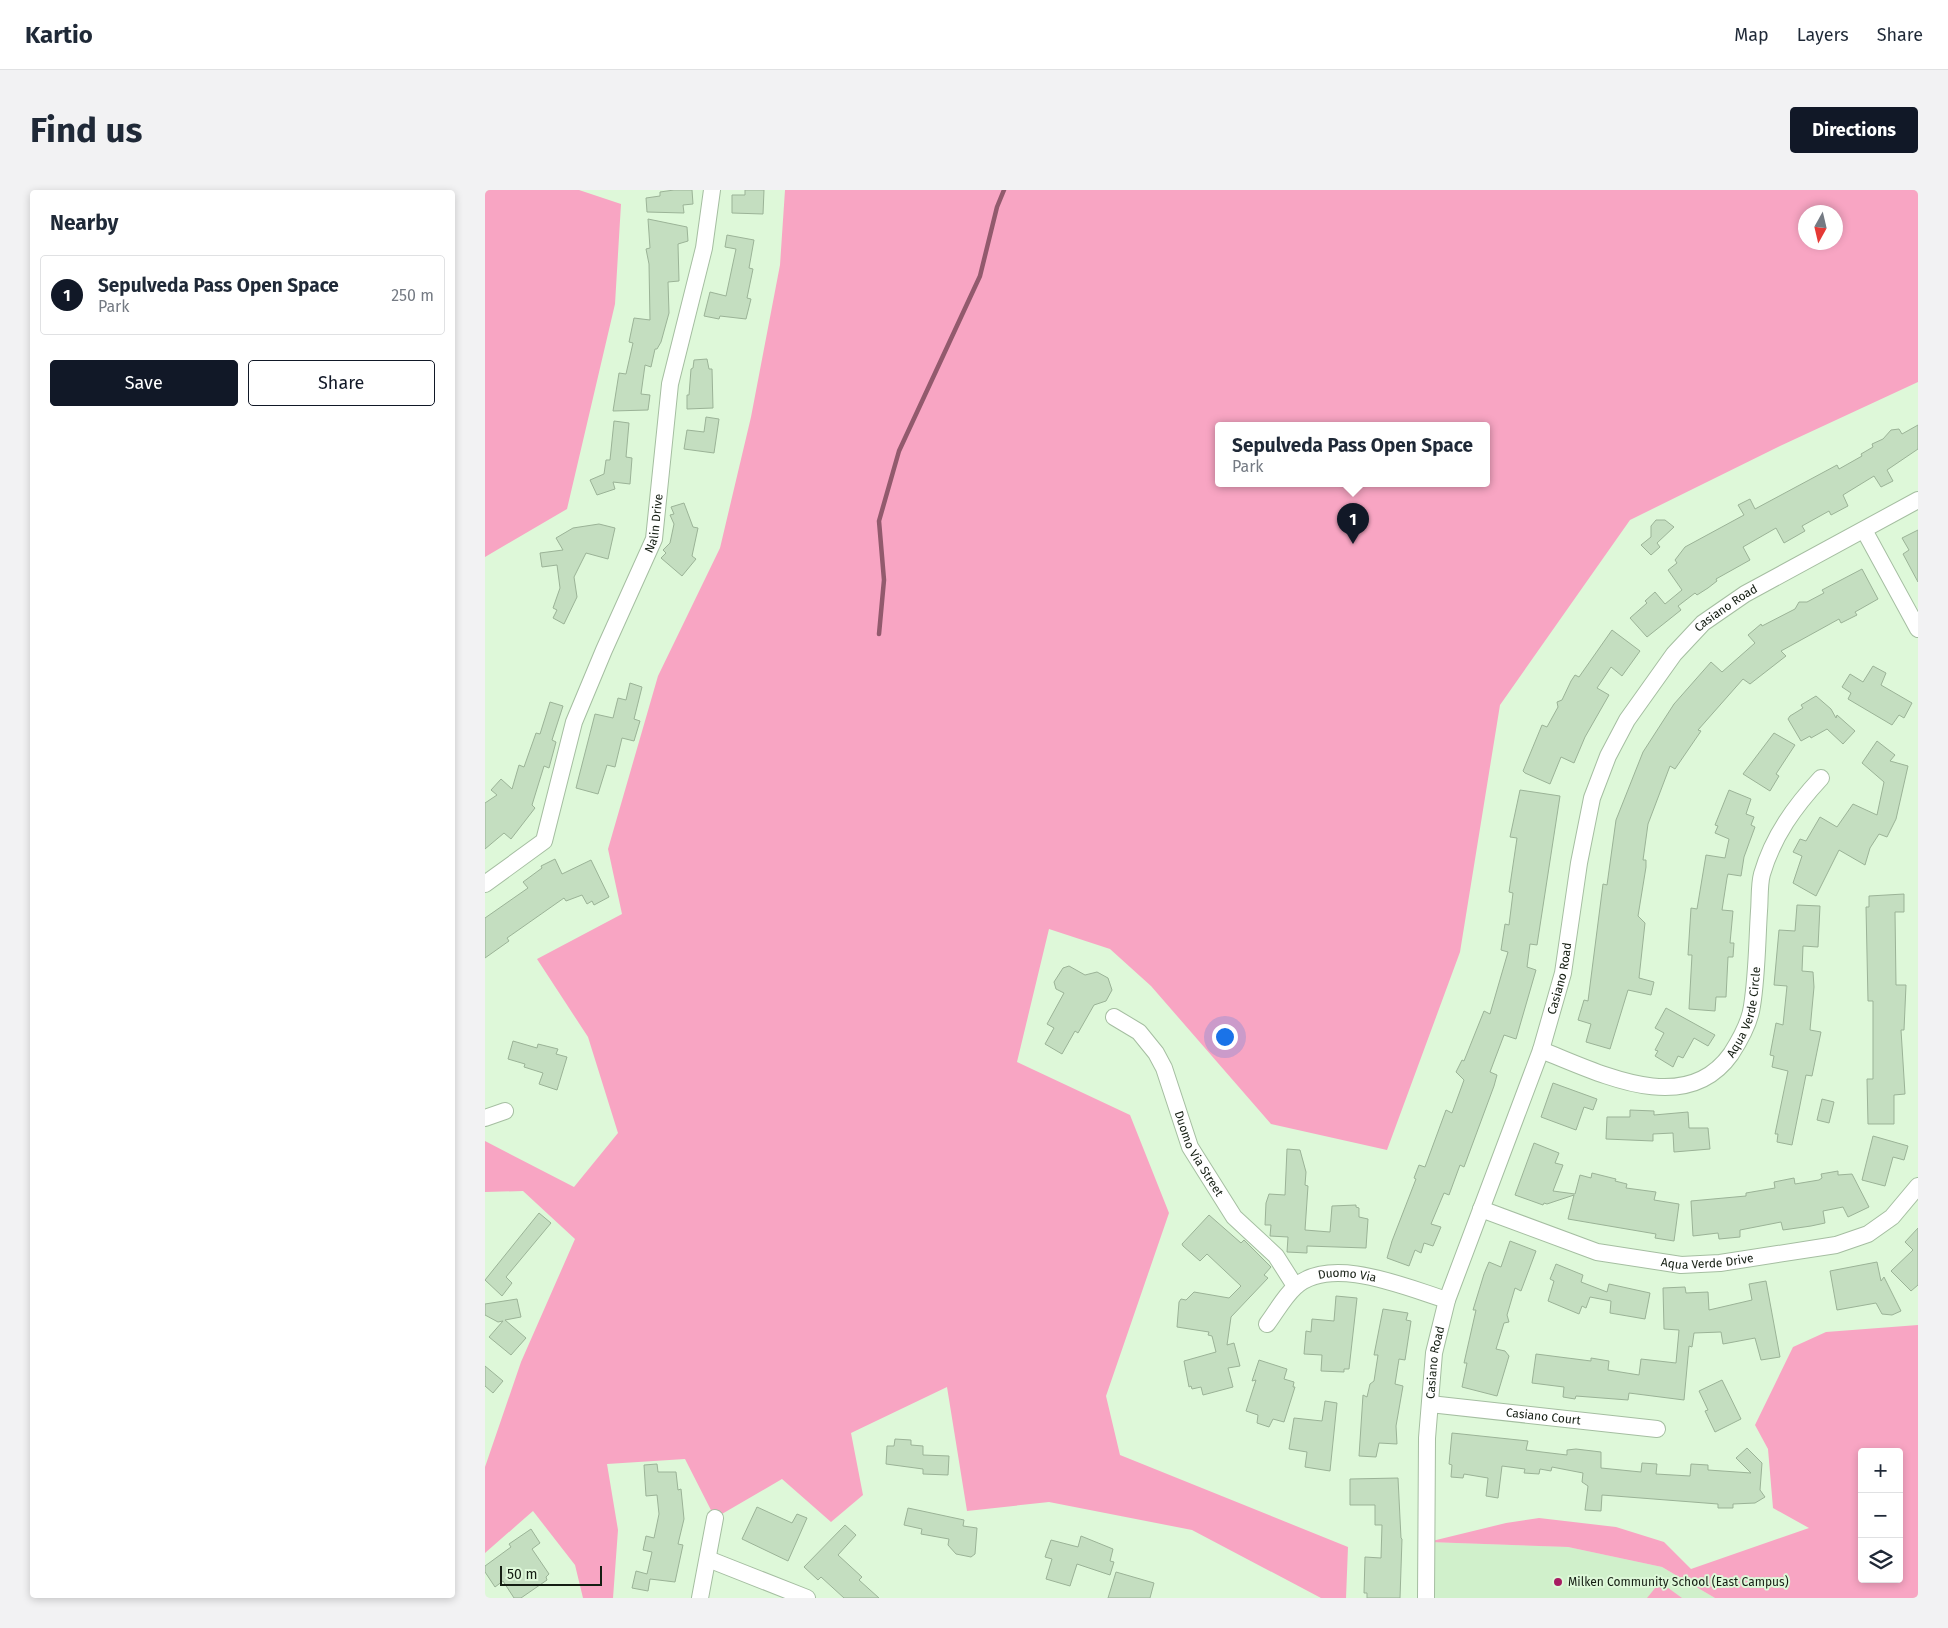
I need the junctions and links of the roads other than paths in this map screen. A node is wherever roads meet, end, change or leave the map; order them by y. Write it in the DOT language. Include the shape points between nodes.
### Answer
graph roads {
  1 [pos="712,190"];
  2 [pos="1918,500"];
  3 [pos="1863,530"];
  4 [pos="1918,629"];
  5 [pos="1821,778"];
  6 [pos="485,884"];
  7 [pos="1114,1017"];
  8 [pos="1541,1050"];
  9 [pos="505,1111"];
  10 [pos="485,1118"];
  11 [pos="1918,1186"];
  12 [pos="1481,1209"];
  13 [pos="1295,1286"];
  14 [pos="1447,1300"];
  15 [pos="1267,1324"];
  16 [pos="1430,1404"];
  17 [pos="1657,1429"];
  18 [pos="715,1518"];
  19 [pos="709,1559"];
  20 [pos="700,1598"];
  21 [pos="807,1598"];
  22 [pos="1426,1598"];
  1 -- 6 [label="street, Nalin Drive" via="704,248 670,384 654,539 574,722 544,841"];
  2 -- 3 [label="street, Casiano Road"];
  3 -- 4 [label="street"];
  3 -- 8 [label="street, Casiano Road" via="1745,594 1703,623 1674,654 1627,720 1608,756 1592,798 1563,974"];
  5 -- 8 [label="street, Aqua Verde Circle" via="1795,806 1762,875 1752,1008 1740,1041 1724,1064 1702,1079 1677,1086 1649,1087 1621,1081"];
  7 -- 13 [label="street, Duomo Via Street" via="1139,1032 1156,1054 1164,1068 1190,1147 1233,1218 1276,1256"];
  8 -- 12 [label="street, Casiano Road"];
  9 -- 10 [label="street"];
  11 -- 12 [label="street, Aqua Verde Drive" via="1892,1217 1868,1234 1836,1244 1720,1263 1681,1265 1597,1252"];
  12 -- 14 [label="street, Casiano Road"];
  13 -- 14 [label="street, Duomo Via" via="1315,1275 1341,1273 1375,1278"];
  13 -- 15 [label="street, Duomo Via"];
  14 -- 16 [label="street, Casiano Road" via="1434,1353"];
  16 -- 17 [label="street, Casiano Court"];
  16 -- 22 [label="street, Casiano Road"];
  18 -- 19 [label="street"];
  19 -- 20 [label="street"];
  19 -- 21 [label="street"];
}
